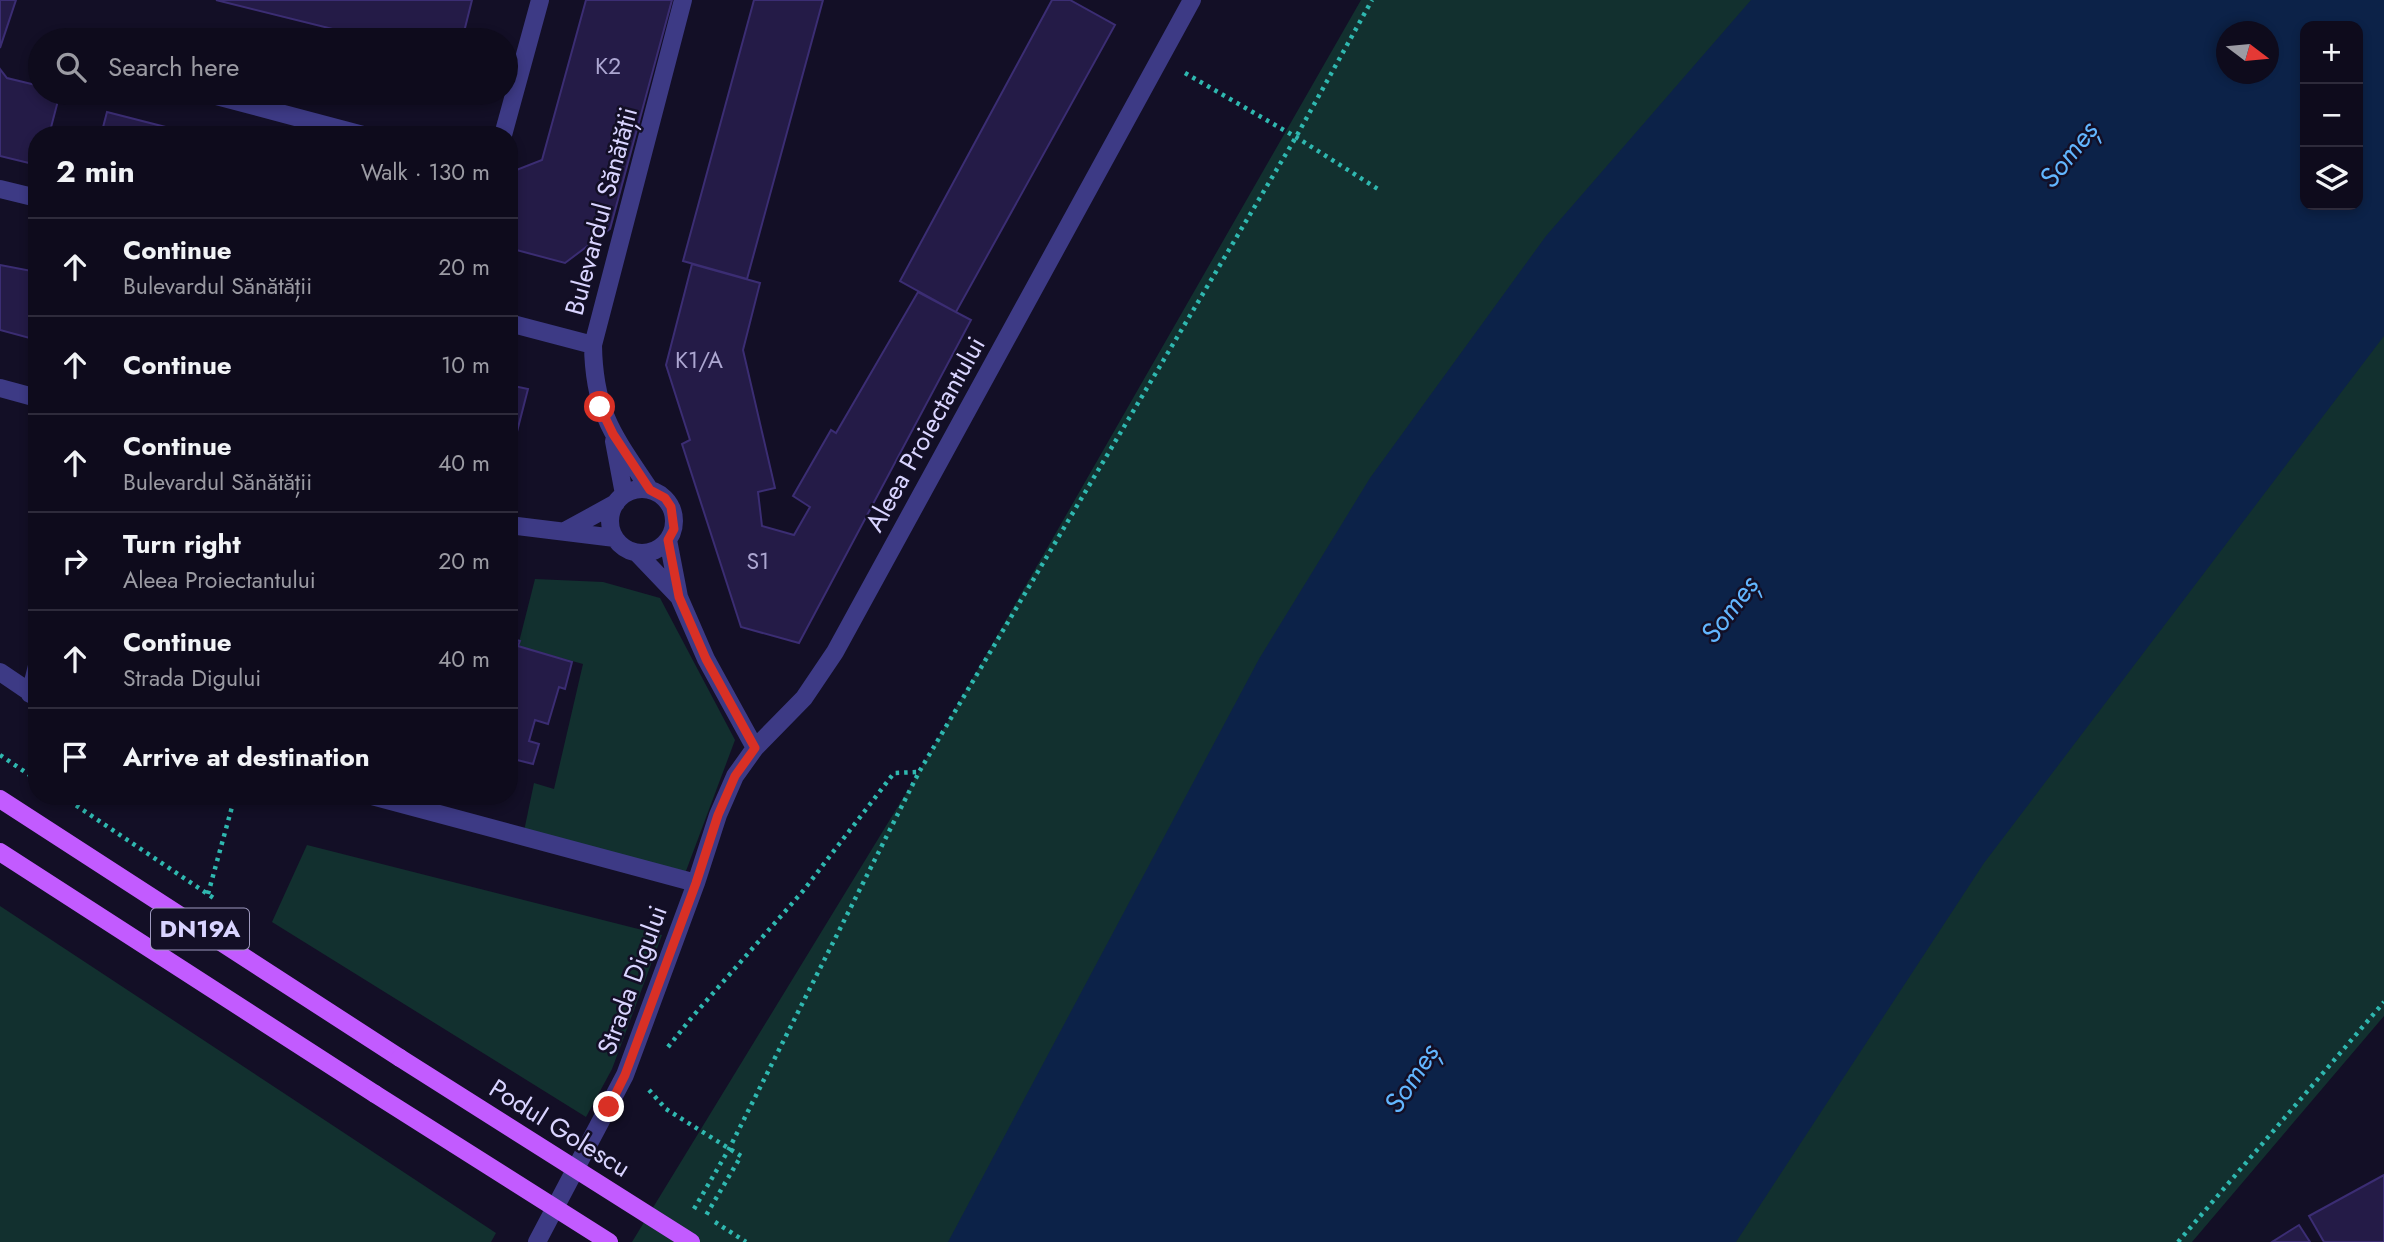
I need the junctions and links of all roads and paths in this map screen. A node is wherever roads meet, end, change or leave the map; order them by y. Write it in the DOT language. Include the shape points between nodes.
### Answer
graph roads {
  1 [pos="540,0"];
  2 [pos="683,0"];
  3 [pos="1192,0"];
  4 [pos="1372,0"];
  5 [pos="1160,59"];
  6 [pos="518,80"];
  7 [pos="250,105"];
  8 [pos="511,105"];
  9 [pos="329,126"];
  10 [pos="505,126"];
  11 [pos="1296,137"];
  12 [pos="0,189"];
  13 [pos="1381,191"];
  14 [pos="28,196"];
  15 [pos="518,325"];
  16 [pos="593,345"];
  17 [pos="0,388"];
  18 [pos="28,396"];
  19 [pos="613,434"];
  20 [pos="650,490"];
  21 [pos="620,499"];
  22 [pos="518,526"];
  23 [pos="565,531"];
  24 [pos="615,538"];
  25 [pos="668,540"];
  26 [pos="638,554"];
  27 [pos="679,597"];
  28 [pos="0,672"];
  29 [pos="28,692"];
  30 [pos="755,748"];
  31 [pos="0,755"];
  32 [pos="919,772"];
  33 [pos="28,773"];
  34 [pos="0,799"];
  35 [pos="233,805"];
  36 [pos="406,805"];
  37 [pos="0,852"];
  38 [pos="696,883"];
  39 [pos="208,894"];
  40 [pos="2384,1002"];
  41 [pos="663,1053"];
  42 [pos="641,1082"];
  43 [pos="729,1149"];
  44 [pos="694,1209"];
  45 [pos="703,1221"];
  46 [pos="537,1242"];
  47 [pos="609,1242"];
  48 [pos="691,1242"];
  49 [pos="2178,1242"];
  1 -- 6 [label="street"];
  2 -- 16 [label="street, Bulevardul Sănătății"];
  3 -- 5 [label="street, Aleea Proiectantului"];
  4 -- 11 [label="path"];
  5 -- 11 [label="path"];
  5 -- 30 [label="street, Aleea Proiectantului" via="835,652 804,698"];
  7 -- 9 [label="street"];
  8 -- 10 [label="street"];
  11 -- 13 [label="path"];
  11 -- 32 [label="path"];
  12 -- 14 [label="street"];
  15 -- 16 [label="street"];
  16 -- 19 [label="street, Bulevardul Sănătății" via="600,407"];
  17 -- 18 [label="street"];
  19 -- 20 [label="street, Bulevardul Sănătății"];
  19 -- 21 [label="street, Bulevardul Sănătății"];
  20 -- 21 [label="street" via="639,489"];
  20 -- 25 [label="street" via="671,507 674,529"];
  21 -- 23 [label="street"];
  21 -- 24 [label="street" via="610,516"];
  22 -- 23 [label="street"];
  23 -- 24 [label="street"];
  24 -- 26 [label="street"];
  25 -- 26 [label="street" via="649,553"];
  25 -- 27 [label="street"];
  26 -- 27 [label="street"];
  27 -- 30 [label="street" via="706,659"];
  28 -- 29 [label="street"];
  30 -- 38 [label="street, Aleea Proiectantului" via="735,776"];
  31 -- 33 [label="path"];
  32 -- 41 [label="path" via="894,773 803,891"];
  32 -- 43 [label="path"];
  34 -- 48 [label="main road, Podul Golescu / DN19A, bridge"];
  35 -- 39 [label="path"];
  36 -- 38 [label="street"];
  37 -- 47 [label="main road, DN19A, bridge"];
  38 -- 46 [label="street, Strada Digului" via="625,1075"];
  40 -- 49 [label="path"];
  42 -- 43 [label="path" via="666,1109"];
  43 -- 44 [label="path"];
  43 -- 45 [label="path" via="741,1156"];
}
